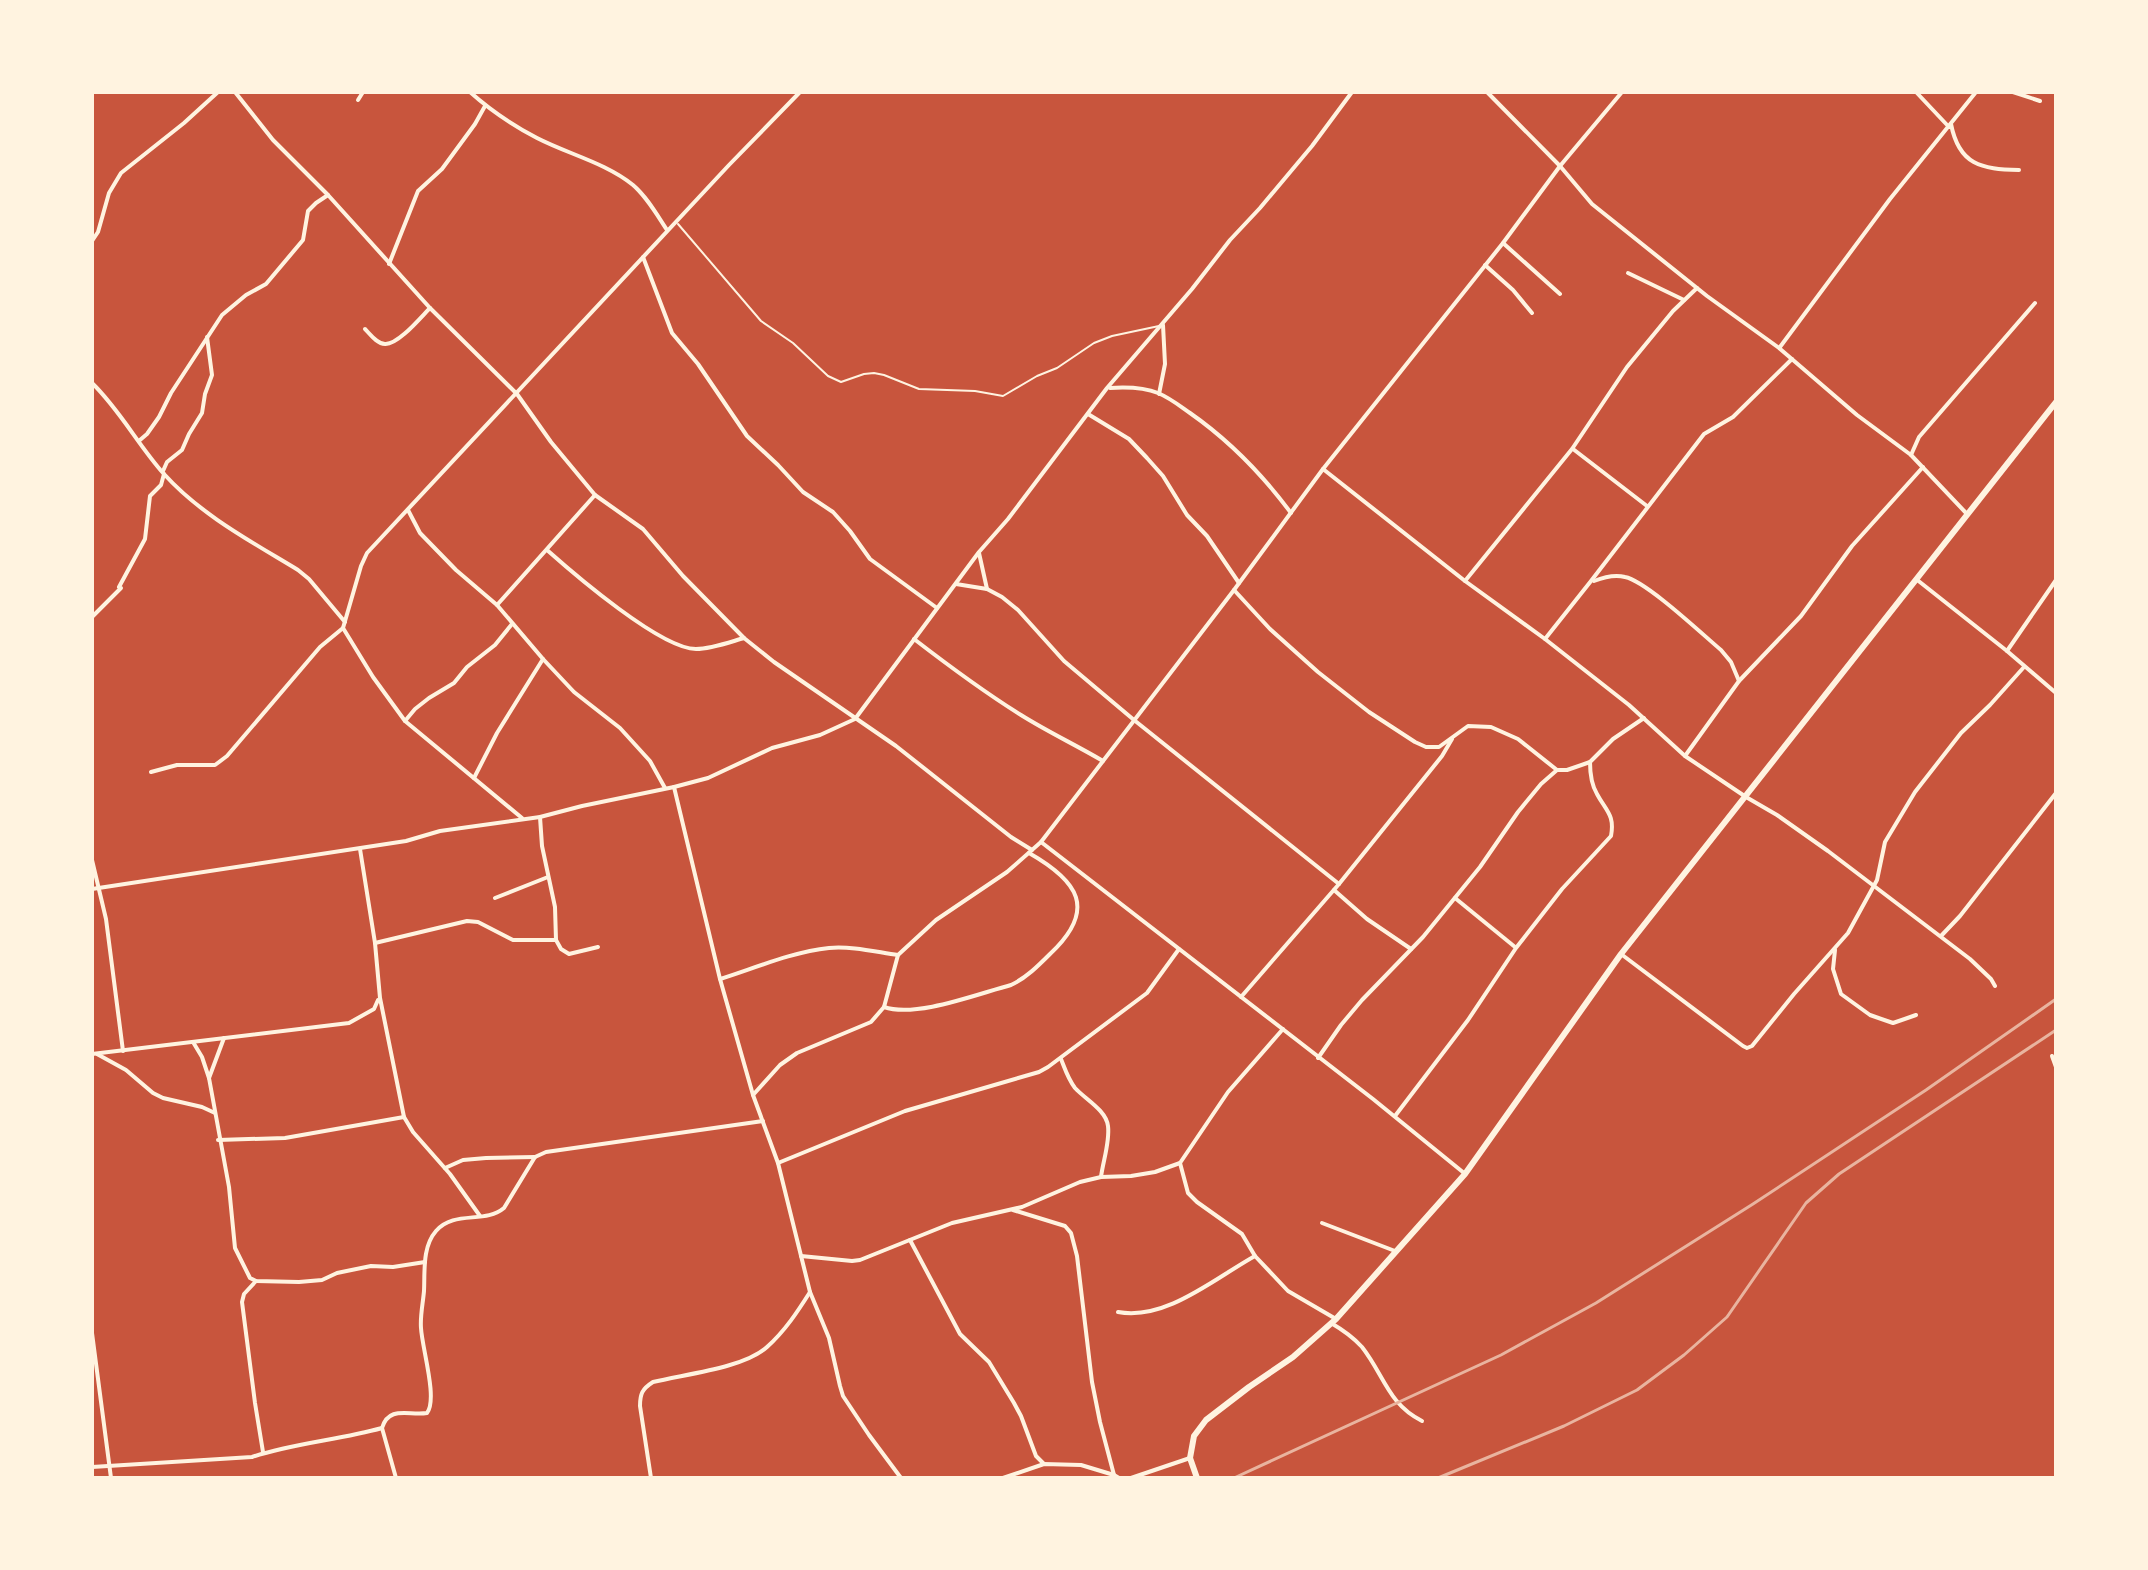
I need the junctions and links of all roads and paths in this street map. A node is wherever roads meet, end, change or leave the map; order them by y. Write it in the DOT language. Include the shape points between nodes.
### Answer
graph roads {
  1 [pos="218,92"];
  2 [pos="235,92"];
  3 [pos="363,92"];
  4 [pos="470,92"];
  5 [pos="481,92"];
  6 [pos="800,92"];
  7 [pos="1352,92"];
  8 [pos="1622,92"];
  9 [pos="1916,92"];
  10 [pos="1976,92"];
  11 [pos="2013,92"];
  12 [pos="1491,93"];
  13 [pos="358,100"];
  14 [pos="2040,101"];
  15 [pos="483,104"];
  16 [pos="1950,126"];
  17 [pos="1560,166"];
  18 [pos="2019,170"];
  19 [pos="328,195"];
  20 [pos="676,222"];
  21 [pos="667,230"];
  22 [pos="92,241"];
  23 [pos="1503,243"];
  24 [pos="643,257"];
  25 [pos="389,264"];
  26 [pos="1485,265"];
  27 [pos="1628,273"];
  28 [pos="1697,288"];
  29 [pos="1560,294"];
  30 [pos="1684,300"];
  31 [pos="2035,303"];
  32 [pos="430,308"];
  33 [pos="1532,313"];
  34 [pos="1162,325"];
  35 [pos="365,329"];
  36 [pos="207,337"];
  37 [pos="1779,348"];
  38 [pos="1792,359"];
  39 [pos="92,383"];
  40 [pos="1107,388"];
  41 [pos="517,394"];
  42 [pos="1159,394"];
  43 [pos="2055,407"];
  44 [pos="1087,413"];
  45 [pos="139,441"];
  46 [pos="1572,449"];
  47 [pos="1911,455"];
  48 [pos="1923,467"];
  49 [pos="1323,469"];
  50 [pos="163,473"];
  51 [pos="595,495"];
  52 [pos="1647,506"];
  53 [pos="408,510"];
  54 [pos="1291,513"];
  55 [pos="1967,514"];
  56 [pos="547,550"];
  57 [pos="979,552"];
  58 [pos="1916,579"];
  59 [pos="2056,580"];
  60 [pos="1465,581"];
  61 [pos="1591,581"];
  62 [pos="1239,583"];
  63 [pos="956,584"];
  64 [pos="987,589"];
  65 [pos="1234,590"];
  66 [pos="497,605"];
  67 [pos="937,608"];
  68 [pos="92,617"];
  69 [pos="512,624"];
  70 [pos="344,625"];
  71 [pos="744,638"];
  72 [pos="914,639"];
  73 [pos="1545,639"];
  74 [pos="2007,651"];
  75 [pos="543,659"];
  76 [pos="2024,667"];
  77 [pos="1739,681"];
  78 [pos="2056,693"];
  79 [pos="1644,718"];
  80 [pos="855,719"];
  81 [pos="1134,720"];
  82 [pos="405,721"];
  83 [pos="1455,734"];
  84 [pos="1685,756"];
  85 [pos="1103,761"];
  86 [pos="1590,762"];
  87 [pos="1557,770"];
  88 [pos="151,772"];
  89 [pos="474,778"];
  90 [pos="674,787"];
  91 [pos="665,788"];
  92 [pos="2056,793"];
  93 [pos="1746,797"];
  94 [pos="540,817"];
  95 [pos="522,818"];
  96 [pos="1041,842"];
  97 [pos="360,849"];
  98 [pos="1030,852"];
  99 [pos="92,860"];
  100 [pos="548,877"];
  101 [pos="1339,884"];
  102 [pos="1873,886"];
  103 [pos="99,888"];
  104 [pos="92,889"];
  105 [pos="1333,890"];
  106 [pos="495,898"];
  107 [pos="1455,898"];
  108 [pos="1941,936"];
  109 [pos="556,940"];
  110 [pos="375,943"];
  111 [pos="598,947"];
  112 [pos="1179,948"];
  113 [pos="1516,948"];
  114 [pos="1835,948"];
  115 [pos="1411,949"];
  116 [pos="1621,954"];
  117 [pos="898,955"];
  118 [pos="720,979"];
  119 [pos="1995,986"];
  120 [pos="1241,997"];
  121 [pos="380,998"];
  122 [pos="884,1007"];
  123 [pos="1916,1015"];
  124 [pos="1283,1029"];
  125 [pos="224,1038"];
  126 [pos="193,1042"];
  127 [pos="123,1051"];
  128 [pos="94,1053"];
  129 [pos="2052,1056"];
  130 [pos="1318,1058"];
  131 [pos="1061,1059"];
  132 [pos="2056,1067"];
  133 [pos="209,1078"];
  134 [pos="753,1095"];
  135 [pos="215,1113"];
  136 [pos="404,1117"];
  137 [pos="1395,1117"];
  138 [pos="763,1121"];
  139 [pos="218,1140"];
  140 [pos="535,1157"];
  141 [pos="778,1163"];
  142 [pos="1180,1163"];
  143 [pos="445,1168"];
  144 [pos="1465,1174"];
  145 [pos="1101,1177"];
  146 [pos="1011,1209"];
  147 [pos="481,1216"];
  148 [pos="1322,1223"];
  149 [pos="910,1240"];
  150 [pos="1397,1252"];
  151 [pos="801,1256"];
  152 [pos="1255,1256"];
  153 [pos="425,1262"];
  154 [pos="256,1281"];
  155 [pos="810,1292"];
  156 [pos="1118,1312"];
  157 [pos="1334,1321"];
  158 [pos="92,1333"];
  159 [pos="1422,1421"];
  160 [pos="382,1428"];
  161 [pos="264,1453"];
  162 [pos="1190,1458"];
  163 [pos="1044,1464"];
  164 [pos="92,1467"];
  165 [pos="111,1467"];
  166 [pos="1116,1476"];
  167 [pos="111,1478"];
  168 [pos="396,1478"];
  169 [pos="651,1478"];
  170 [pos="901,1478"];
  171 [pos="1003,1478"];
  172 [pos="1131,1478"];
  173 [pos="1197,1478"];
  1 -- 22 [label="street" via="121,173"];
  2 -- 19 [label="street"];
  3 -- 13 [label="street"];
  4 -- 15 [label="street"];
  5 -- 15 [label="street"];
  6 -- 20 [label="street"];
  7 -- 34 [label="street"];
  8 -- 17 [label="street"];
  9 -- 16 [label="street"];
  10 -- 16 [label="street"];
  11 -- 14 [label="street"];
  12 -- 17 [label="street"];
  15 -- 21 [label="street" via="534,137 633,185"];
  15 -- 25 [label="street" via="442,169 418,191"];
  16 -- 18 [label="street" via="1968,160"];
  16 -- 37 [label="street"];
  17 -- 23 [label="street"];
  17 -- 28 [label="street" via="1592,204"];
  19 -- 25 [label="street"];
  19 -- 36 [label="street" via="308,211 303,240 266,284 232,305"];
  20 -- 21 [label="street"];
  20 -- 34 [label="lane" via="761,321 841,382 874,373 919,389 1003,396 1094,343"];
  21 -- 24 [label="street"];
  23 -- 26 [label="street"];
  23 -- 29 [label="street"];
  24 -- 41 [label="street"];
  24 -- 67 [label="street" via="672,333 747,436 803,492 833,512 870,559"];
  25 -- 32 [label="street"];
  26 -- 33 [label="street"];
  26 -- 49 [label="street"];
  27 -- 30 [label="street"];
  28 -- 30 [label="street"];
  28 -- 37 [label="street"];
  30 -- 46 [label="street" via="1627,367"];
  31 -- 47 [label="street" via="1919,437"];
  32 -- 35 [label="street" via="390,344 379,343"];
  32 -- 41 [label="street"];
  34 -- 40 [label="street"];
  34 -- 42 [label="street" via="1165,364"];
  36 -- 45 [label="street"];
  36 -- 50 [label="street" via="213,368 202,413 186,445"];
  37 -- 38 [label="street"];
  38 -- 47 [label="street"];
  38 -- 52 [label="street" via="1733,417 1704,434"];
  39 -- 45 [label="street"];
  40 -- 42 [label="street"];
  40 -- 44 [label="street"];
  41 -- 51 [label="street"];
  41 -- 53 [label="street"];
  42 -- 54 [label="street" via="1227,441"];
  43 -- 55 [label="main road"];
  44 -- 57 [label="street"];
  44 -- 62 [label="street" via="1129,439 1147,458"];
  45 -- 50 [label="street"];
  46 -- 52 [label="street"];
  46 -- 60 [label="street"];
  47 -- 48 [label="street"];
  48 -- 55 [label="street"];
  48 -- 77 [label="street" via="1845,554 1801,616"];
  49 -- 54 [label="street"];
  49 -- 60 [label="street"];
  50 -- 68 [label="street" via="161,485 150,496 145,539 120,588"];
  50 -- 70 [label="street" via="215,519 309,579"];
  51 -- 56 [label="street"];
  51 -- 71 [label="street" via="643,529"];
  52 -- 61 [label="street"];
  53 -- 66 [label="street" via="420,533"];
  53 -- 70 [label="street" via="367,553"];
  54 -- 62 [label="street"];
  55 -- 58 [label="main road"];
  56 -- 66 [label="street"];
  56 -- 71 [label="street" via="637,621 679,645 696,649"];
  57 -- 63 [label="street"];
  57 -- 64 [label="street"];
  58 -- 74 [label="street"];
  58 -- 93 [label="main road"];
  59 -- 74 [label="street"];
  60 -- 73 [label="street"];
  61 -- 73 [label="street"];
  61 -- 77 [label="street" via="1606,576 1635,580 1721,650"];
  62 -- 65 [label="street"];
  63 -- 64 [label="street"];
  63 -- 67 [label="street"];
  64 -- 81 [label="street" via="1018,610 1064,661"];
  65 -- 81 [label="street"];
  65 -- 83 [label="street" via="1318,672 1415,742 1439,747"];
  66 -- 69 [label="street"];
  67 -- 72 [label="street"];
  69 -- 75 [label="street"];
  69 -- 82 [label="street" via="454,683"];
  70 -- 82 [label="street"];
  70 -- 88 [label="street" via="227,756 215,765 177,765"];
  71 -- 80 [label="street"];
  72 -- 80 [label="street"];
  72 -- 85 [label="street" via="1011,709"];
  73 -- 79 [label="street"];
  74 -- 76 [label="street"];
  75 -- 89 [label="street"];
  75 -- 91 [label="street" via="620,728 650,761"];
  76 -- 78 [label="street"];
  76 -- 102 [label="street" via="1961,733 1915,792 1885,842"];
  77 -- 84 [label="street"];
  79 -- 84 [label="street"];
  79 -- 86 [label="street"];
  80 -- 90 [label="street"];
  80 -- 98 [label="street"];
  81 -- 85 [label="street"];
  81 -- 101 [label="street"];
  82 -- 89 [label="street"];
  83 -- 87 [label="street" via="1468,726 1491,727 1518,739"];
  83 -- 101 [label="street"];
  84 -- 93 [label="street"];
  85 -- 96 [label="street"];
  86 -- 87 [label="street"];
  86 -- 113 [label="street" via="1593,788 1613,825 1611,836"];
  87 -- 107 [label="street" via="1518,812"];
  89 -- 95 [label="street"];
  90 -- 91 [label="street"];
  90 -- 118 [label="street"];
  91 -- 94 [label="street"];
  92 -- 108 [label="street"];
  93 -- 102 [label="street"];
  93 -- 116 [label="main road"];
  94 -- 95 [label="street"];
  94 -- 100 [label="street"];
  95 -- 97 [label="street"];
  96 -- 98 [label="street"];
  96 -- 112 [label="street"];
  97 -- 103 [label="street"];
  97 -- 110 [label="street"];
  98 -- 117 [label="street" via="936,920"];
  98 -- 122 [label="street" via="1073,889 1075,921 1063,941 1011,985 912,1010"];
  99 -- 103 [label="street"];
  100 -- 106 [label="street"];
  100 -- 109 [label="street"];
  101 -- 105 [label="street"];
  102 -- 108 [label="street"];
  102 -- 114 [label="street"];
  103 -- 104 [label="street"];
  103 -- 127 [label="street"];
  105 -- 115 [label="street"];
  105 -- 120 [label="street"];
  107 -- 113 [label="street"];
  107 -- 115 [label="street"];
  108 -- 119 [label="street"];
  109 -- 110 [label="street" via="513,940 467,921"];
  109 -- 111 [label="street" via="569,954"];
  110 -- 121 [label="street"];
  112 -- 120 [label="street"];
  112 -- 131 [label="street" via="1147,993"];
  113 -- 137 [label="street"];
  114 -- 116 [label="street" via="1747,1048"];
  114 -- 123 [label="street" via="1833,969 1841,994 1870,1015 1893,1023"];
  115 -- 130 [label="street" via="1362,1000"];
  116 -- 144 [label="main road"];
  117 -- 118 [label="street" via="830,948"];
  117 -- 122 [label="street"];
  118 -- 134 [label="street"];
  120 -- 124 [label="street"];
  121 -- 125 [label="street" via="374,1009 349,1023"];
  121 -- 136 [label="street"];
  122 -- 134 [label="street" via="871,1022 797,1053"];
  124 -- 130 [label="street"];
  124 -- 142 [label="street" via="1228,1092"];
  125 -- 126 [label="street"];
  125 -- 133 [label="street"];
  126 -- 127 [label="street"];
  126 -- 133 [label="street"];
  127 -- 128 [label="street"];
  128 -- 135 [label="street" via="163,1098"];
  129 -- 132 [label="street"];
  130 -- 137 [label="street"];
  131 -- 141 [label="street" via="1039,1072 905,1111"];
  131 -- 145 [label="street" via="1073,1086 1106,1120"];
  133 -- 135 [label="street"];
  134 -- 138 [label="street"];
  135 -- 139 [label="street"];
  136 -- 139 [label="street" via="285,1138"];
  136 -- 143 [label="street"];
  137 -- 144 [label="street"];
  138 -- 140 [label="street" via="565,1148"];
  138 -- 141 [label="street"];
  139 -- 154 [label="street" via="235,1248"];
  140 -- 143 [label="street" via="463,1160"];
  140 -- 147 [label="street" via="504,1208"];
  141 -- 151 [label="street"];
  142 -- 145 [label="street" via="1155,1172"];
  142 -- 152 [label="street" via="1188,1193 1242,1234"];
  143 -- 147 [label="street"];
  144 -- 150 [label="main road"];
  145 -- 146 [label="street"];
  146 -- 149 [label="street"];
  146 -- 166 [label="street" via="1065,1226 1071,1233 1092,1382"];
  147 -- 153 [label="street" via="448,1222 436,1231"];
  148 -- 150 [label="street"];
  149 -- 151 [label="street" via="860,1260"];
  149 -- 163 [label="street" via="960,1334 995,1370"];
  150 -- 157 [label="main road"];
  151 -- 155 [label="street"];
  152 -- 156 [label="street" via="1183,1299 1142,1313"];
  152 -- 157 [label="street" via="1288,1291"];
  153 -- 154 [label="street" via="371,1266 322,1280"];
  153 -- 160 [label="street" via="421,1327 431,1408 424,1414 393,1414"];
  154 -- 161 [label="street" via="242,1302"];
  155 -- 169 [label="street" via="785,1327 753,1356 643,1388 640,1406"];
  155 -- 170 [label="street" via="829,1338 843,1396"];
  157 -- 159 [label="street" via="1360,1345 1396,1402"];
  157 -- 162 [label="main road" via="1206,1420 1194,1436"];
  158 -- 165 [label="street"];
  160 -- 161 [label="street"];
  160 -- 168 [label="street"];
  161 -- 165 [label="street"];
  162 -- 172 [label="street"];
  162 -- 173 [label="main road"];
  163 -- 166 [label="street" via="1081,1465"];
  163 -- 171 [label="street"];
  164 -- 165 [label="street"];
  165 -- 167 [label="street"];
}
